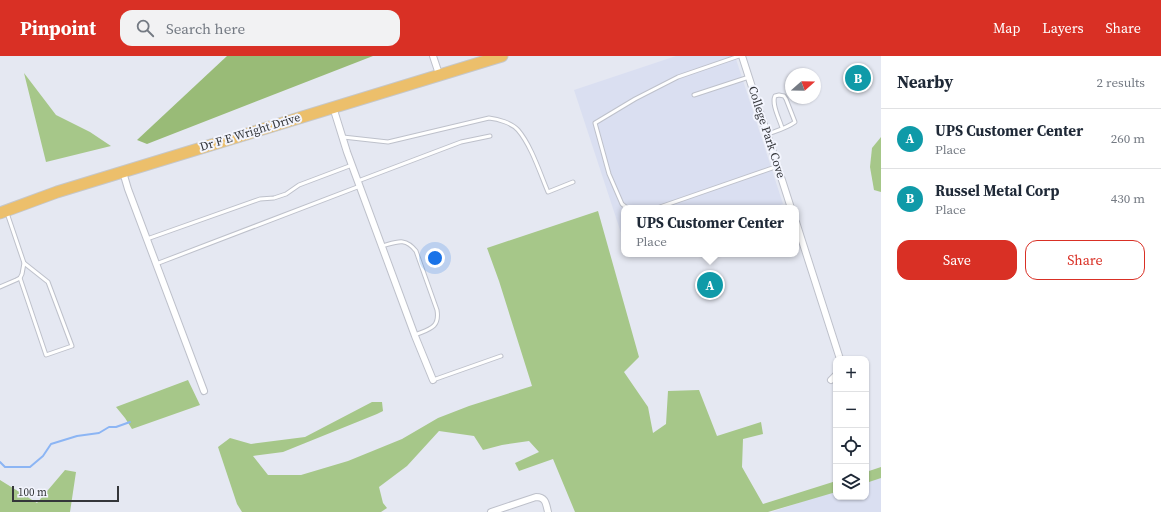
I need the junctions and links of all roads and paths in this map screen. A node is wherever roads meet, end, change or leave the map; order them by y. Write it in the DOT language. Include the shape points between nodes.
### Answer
graph roads {
  1 [pos="433,56"];
  2 [pos="502,56"];
  3 [pos="739,56"];
  4 [pos="742,56"];
  5 [pos="439,74"];
  6 [pos="749,77"];
  7 [pos="694,95"];
  8 [pos="333,107"];
  9 [pos="782,128"];
  10 [pos="768,134"];
  11 [pos="490,136"];
  12 [pos="343,137"];
  13 [pos="352,166"];
  14 [pos="778,166"];
  15 [pos="123,172"];
  16 [pos="573,182"];
  17 [pos="359,183"];
  18 [pos="623,205"];
  19 [pos="666,205"];
  20 [pos="791,205"];
  21 [pos="3,212"];
  22 [pos="799,231"];
  23 [pos="147,239"];
  24 [pos="382,246"];
  25 [pos="24,262"];
  26 [pos="156,264"];
  27 [pos="20,278"];
  28 [pos="0,287"];
  29 [pos="415,336"];
  30 [pos="501,356"];
  31 [pos="839,356"];
  32 [pos="433,380"];
  33 [pos="204,391"];
  34 [pos="491,512"];
  35 [pos="548,512"];
  1 -- 5 [label="street"];
  2 -- 5 [label="highway, Dr F E Wright Drive"];
  3 -- 18 [label="lane" via="678,77 595,123 609,174"];
  4 -- 6 [label="street, College Park Cove"];
  5 -- 8 [label="highway, Dr F E Wright Drive"];
  6 -- 7 [label="lane"];
  6 -- 10 [label="street, College Park Cove"];
  8 -- 12 [label="street"];
  8 -- 15 [label="highway, Dr F E Wright Drive"];
  9 -- 9 [label="lane" via="795,122 786,99 779,95 773,99"];
  9 -- 10 [label="lane"];
  10 -- 14 [label="street, College Park Cove"];
  11 -- 17 [label="lane" via="461,142"];
  12 -- 13 [label="street"];
  12 -- 16 [label="lane" via="388,142 489,118 501,120 517,129 531,150 548,192"];
  13 -- 17 [label="street"];
  13 -- 23 [label="lane" via="299,185 286,194 260,199"];
  14 -- 19 [label="lane"];
  14 -- 20 [label="street, College Park Cove"];
  15 -- 21 [label="highway, Dr F E Wright Drive"];
  15 -- 23 [label="street"];
  17 -- 24 [label="street"];
  17 -- 26 [label="lane"];
  21 -- 25 [label="lane"];
  22 -- 31 [label="street"];
  23 -- 26 [label="street"];
  24 -- 29 [label="street"];
  24 -- 29 [label="lane" via="400,241 410,244 416,251 439,317 431,329"];
  25 -- 27 [label="lane"];
  25 -- 27 [label="lane" via="48,282 72,346 46,355"];
  26 -- 33 [label="street"];
  27 -- 28 [label="lane"];
  29 -- 32 [label="street"];
  30 -- 32 [label="lane"];
  34 -- 35 [label="street" via="540,497 546,501"];
}
